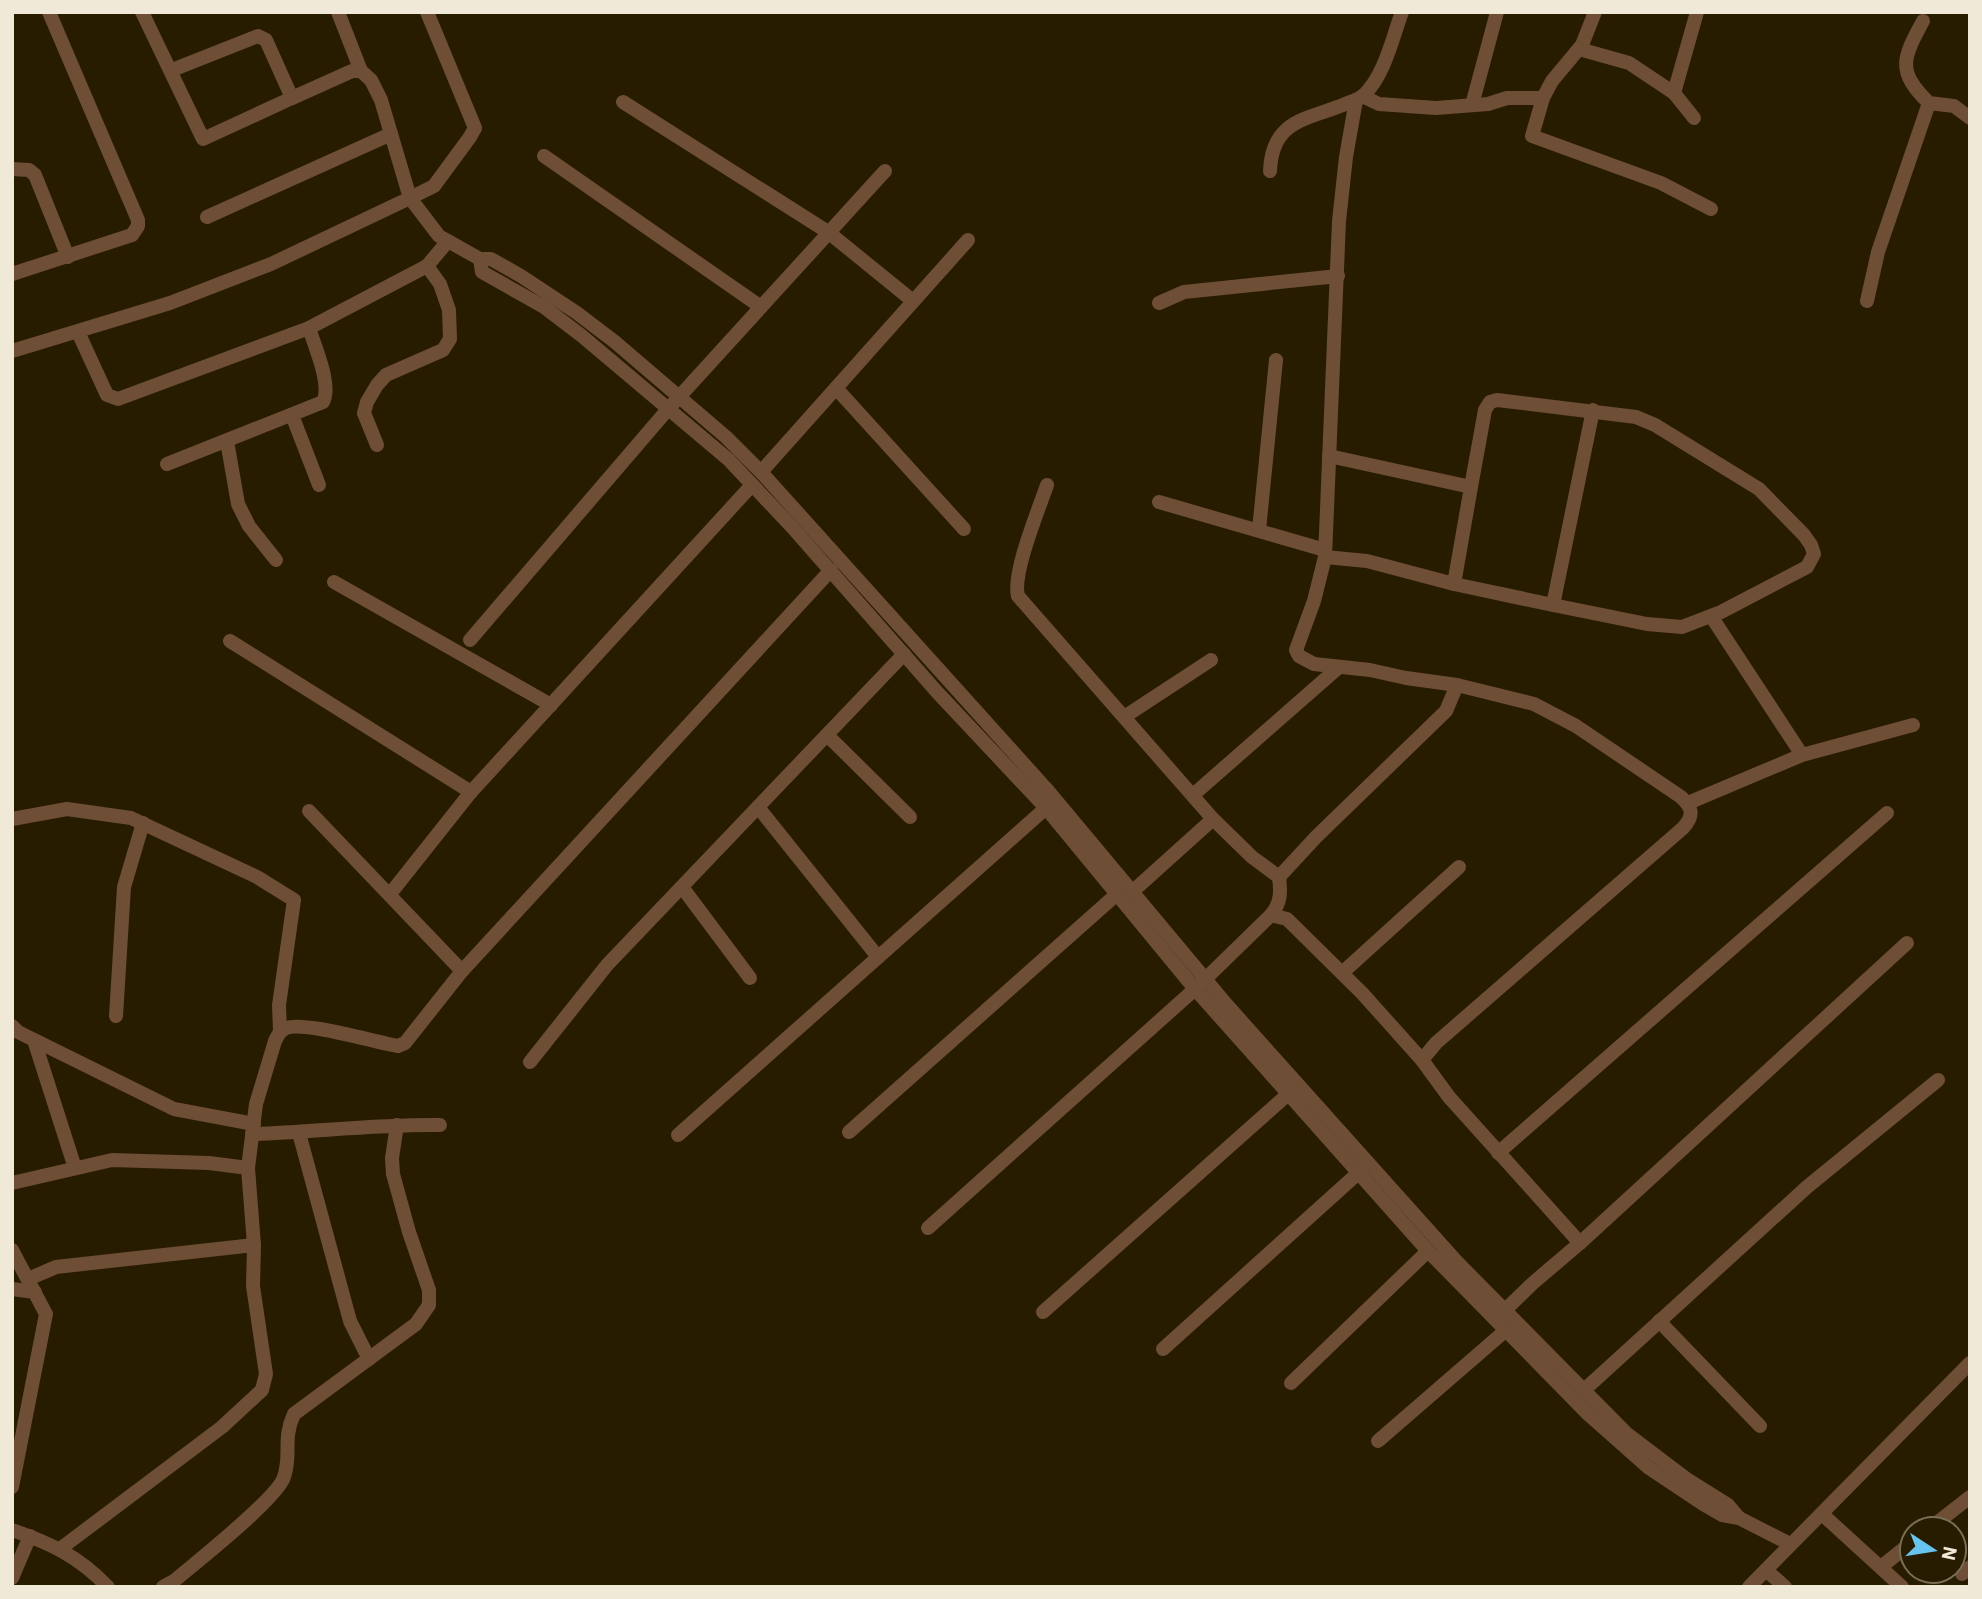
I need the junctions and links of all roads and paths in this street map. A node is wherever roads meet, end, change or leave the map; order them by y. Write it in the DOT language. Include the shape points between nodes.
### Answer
graph roads {
  1 [pos="49,12"];
  2 [pos="142,12"];
  3 [pos="338,12"];
  4 [pos="427,12"];
  5 [pos="1402,12"];
  6 [pos="1497,12"];
  7 [pos="1595,12"];
  8 [pos="1696,12"];
  9 [pos="1923,21"];
  10 [pos="1579,49"];
  11 [pos="172,70"];
  12 [pos="362,71"];
  13 [pos="1674,93"];
  14 [pos="292,98"];
  15 [pos="1359,98"];
  16 [pos="1544,98"];
  17 [pos="623,102"];
  18 [pos="1928,103"];
  19 [pos="1472,105"];
  20 [pos="1694,118"];
  21 [pos="1970,118"];
  22 [pos="391,134"];
  23 [pos="544,156"];
  24 [pos="12,169"];
  25 [pos="885,170"];
  26 [pos="1270,171"];
  27 [pos="410,198"];
  28 [pos="1711,209"];
  29 [pos="207,217"];
  30 [pos="828,232"];
  31 [pos="968,240"];
  32 [pos="448,242"];
  33 [pos="68,257"];
  34 [pos="480,259"];
  35 [pos="427,267"];
  36 [pos="12,274"];
  37 [pos="1338,276"];
  38 [pos="913,301"];
  39 [pos="1867,301"];
  40 [pos="1158,303"];
  41 [pos="761,307"];
  42 [pos="593,325"];
  43 [pos="309,328"];
  44 [pos="78,332"];
  45 [pos="582,336"];
  46 [pos="12,351"];
  47 [pos="1276,360"];
  48 [pos="836,388"];
  49 [pos="674,403"];
  50 [pos="1592,410"];
  51 [pos="292,415"];
  52 [pos="227,441"];
  53 [pos="377,445"];
  54 [pos="1329,456"];
  55 [pos="167,464"];
  56 [pos="757,479"];
  57 [pos="319,485"];
  58 [pos="1047,485"];
  59 [pos="1471,486"];
  60 [pos="1159,502"];
  61 [pos="797,522"];
  62 [pos="964,529"];
  63 [pos="1259,530"];
  64 [pos="1325,553"];
  65 [pos="276,560"];
  66 [pos="831,570"];
  67 [pos="334,582"];
  68 [pos="1454,584"];
  69 [pos="1553,605"];
  70 [pos="1711,616"];
  71 [pos="470,640"];
  72 [pos="230,641"];
  73 [pos="904,654"];
  74 [pos="1211,660"];
  75 [pos="926,667"];
  76 [pos="1339,667"];
  77 [pos="1457,685"];
  78 [pos="551,705"];
  79 [pos="1124,717"];
  80 [pos="1913,724"];
  81 [pos="827,735"];
  82 [pos="1802,755"];
  83 [pos="471,792"];
  84 [pos="1193,795"];
  85 [pos="1688,803"];
  86 [pos="758,807"];
  87 [pos="1046,808"];
  88 [pos="309,811"];
  89 [pos="1887,813"];
  90 [pos="911,817"];
  91 [pos="12,819"];
  92 [pos="1213,819"];
  93 [pos="143,823"];
  94 [pos="1459,867"];
  95 [pos="1279,877"];
  96 [pos="682,887"];
  97 [pos="1132,892"];
  98 [pos="390,894"];
  99 [pos="1117,894"];
  100 [pos="1271,915"];
  101 [pos="1907,943"];
  102 [pos="878,957"];
  103 [pos="462,971"];
  104 [pos="1342,973"];
  105 [pos="750,978"];
  106 [pos="1200,983"];
  107 [pos="116,1016"];
  108 [pos="12,1026"];
  109 [pos="280,1031"];
  110 [pos="34,1040"];
  111 [pos="1422,1060"];
  112 [pos="530,1062"];
  113 [pos="1938,1080"];
  114 [pos="1294,1090"];
  115 [pos="397,1125"];
  116 [pos="440,1125"];
  117 [pos="253,1129"];
  118 [pos="849,1132"];
  119 [pos="299,1133"];
  120 [pos="678,1135"];
  121 [pos="1498,1153"];
  122 [pos="75,1168"];
  123 [pos="248,1168"];
  124 [pos="1364,1168"];
  125 [pos="12,1183"];
  126 [pos="928,1228"];
  127 [pos="1580,1243"];
  128 [pos="254,1245"];
  129 [pos="12,1250"];
  130 [pos="1428,1251"];
  131 [pos="31,1285"];
  132 [pos="12,1289"];
  133 [pos="1043,1312"];
  134 [pos="1502,1320"];
  135 [pos="1659,1321"];
  136 [pos="1163,1349"];
  137 [pos="369,1359"];
  138 [pos="1970,1363"];
  139 [pos="1291,1384"];
  140 [pos="1583,1391"];
  141 [pos="1760,1426"];
  142 [pos="1378,1441"];
  143 [pos="12,1488"];
  144 [pos="1970,1497"];
  145 [pos="1822,1514"];
  146 [pos="1947,1515"];
  147 [pos="1739,1518"];
  148 [pos="12,1530"];
  149 [pos="30,1536"];
  150 [pos="1790,1544"];
  151 [pos="60,1549"];
  152 [pos="1898,1553"];
  153 [pos="1881,1567"];
  154 [pos="1766,1570"];
  155 [pos="12,1578"];
  156 [pos="108,1587"];
  157 [pos="163,1587"];
  158 [pos="1749,1587"];
  159 [pos="1785,1587"];
  160 [pos="1902,1587"];
  1 -- 33 [label="street" via="138,226 132,235"];
  2 -- 11 [label="street"];
  3 -- 12 [label="street"];
  4 -- 27 [label="street" via="475,128 434,186"];
  5 -- 15 [label="street" via="1377,78"];
  6 -- 19 [label="street"];
  7 -- 10 [label="street"];
  8 -- 13 [label="street"];
  9 -- 18 [label="street" via="1910,45 1905,68"];
  10 -- 13 [label="street" via="1629,63"];
  10 -- 16 [label="street"];
  11 -- 14 [label="street" via="258,36 267,40"];
  11 -- 14 [label="street" via="203,138"];
  12 -- 14 [label="street" via="352,71"];
  12 -- 22 [label="street" via="381,100"];
  13 -- 20 [label="street"];
  15 -- 19 [label="street" via="1436,108"];
  15 -- 26 [label="street" via="1283,131 1271,151"];
  15 -- 37 [label="street" via="1346,157"];
  16 -- 19 [label="street" via="1507,98"];
  16 -- 28 [label="street" via="1532,136 1661,183"];
  17 -- 30 [label="street"];
  18 -- 21 [label="street" via="1954,106"];
  18 -- 39 [label="street" via="1878,252"];
  22 -- 27 [label="street"];
  22 -- 29 [label="street"];
  23 -- 41 [label="street"];
  24 -- 33 [label="street" via="36,175"];
  25 -- 30 [label="street"];
  27 -- 32 [label="street"];
  27 -- 44 [label="street" via="271,264"];
  30 -- 38 [label="street"];
  30 -- 41 [label="street"];
  31 -- 38 [label="street"];
  32 -- 34 [label="street"];
  32 -- 35 [label="street"];
  33 -- 36 [label="street"];
  34 -- 42 [label="street" via="491,259 521,276"];
  34 -- 45 [label="street" via="482,272 544,307"];
  35 -- 43 [label="street"];
  35 -- 53 [label="street" via="440,284 449,310 450,339 443,350 386,375 377,385 364,414"];
  37 -- 40 [label="street" via="1184,292"];
  37 -- 54 [label="street"];
  38 -- 48 [label="street"];
  41 -- 49 [label="street"];
  42 -- 45 [label="street"];
  42 -- 49 [label="street"];
  43 -- 44 [label="street" via="118,399 107,395"];
  43 -- 51 [label="street" via="327,395 323,402"];
  44 -- 46 [label="street"];
  45 -- 49 [label="street"];
  47 -- 63 [label="street"];
  48 -- 56 [label="street"];
  48 -- 62 [label="street"];
  49 -- 56 [label="street" via="726,437"];
  49 -- 71 [label="street"];
  50 -- 59 [label="street" via="1490,402"];
  50 -- 69 [label="street"];
  50 -- 70 [label="street" via="1655,425 1759,489 1811,545 1814,554 1807,567"];
  51 -- 52 [label="street"];
  51 -- 57 [label="street"];
  52 -- 55 [label="street"];
  52 -- 65 [label="street" via="238,504 248,526"];
  54 -- 59 [label="street"];
  54 -- 64 [label="street"];
  56 -- 61 [label="street"];
  56 -- 78 [label="street"];
  58 -- 79 [label="street" via="1016,590"];
  59 -- 68 [label="street"];
  60 -- 63 [label="street"];
  61 -- 66 [label="street"];
  61 -- 75 [label="street"];
  63 -- 64 [label="street"];
  64 -- 68 [label="street"];
  64 -- 76 [label="street" via="1296,650 1304,661"];
  66 -- 73 [label="street"];
  66 -- 103 [label="street"];
  67 -- 78 [label="street"];
  68 -- 69 [label="street"];
  69 -- 70 [label="street" via="1665,627 1682,627"];
  70 -- 82 [label="street"];
  72 -- 83 [label="street"];
  73 -- 75 [label="street"];
  73 -- 81 [label="street"];
  74 -- 79 [label="street"];
  75 -- 87 [label="street"];
  75 -- 97 [label="street" via="1049,792"];
  76 -- 77 [label="street"];
  76 -- 84 [label="street"];
  77 -- 85 [label="street" via="1535,704 1576,726"];
  77 -- 95 [label="street" via="1446,711"];
  78 -- 83 [label="street"];
  79 -- 84 [label="street"];
  80 -- 82 [label="street"];
  81 -- 86 [label="street"];
  81 -- 90 [label="street"];
  82 -- 85 [label="street"];
  83 -- 98 [label="street"];
  84 -- 92 [label="street"];
  85 -- 111 [label="street" via="1692,812 1683,828"];
  86 -- 96 [label="street"];
  86 -- 102 [label="street"];
  87 -- 99 [label="street"];
  87 -- 102 [label="street"];
  88 -- 98 [label="street"];
  89 -- 121 [label="street"];
  91 -- 93 [label="street" via="67,809"];
  92 -- 95 [label="street"];
  92 -- 97 [label="street"];
  93 -- 107 [label="street" via="124,887"];
  93 -- 109 [label="street" via="257,877 294,900 279,1005"];
  94 -- 104 [label="street"];
  95 -- 100 [label="street" via="1281,894"];
  96 -- 105 [label="street"];
  96 -- 112 [label="street" via="607,965"];
  97 -- 106 [label="street"];
  98 -- 103 [label="street"];
  99 -- 106 [label="street"];
  99 -- 118 [label="street"];
  100 -- 104 [label="street" via="1287,919"];
  100 -- 106 [label="street"];
  101 -- 127 [label="street"];
  102 -- 120 [label="street"];
  103 -- 109 [label="street" via="405,1044 312,1028"];
  104 -- 111 [label="street"];
  106 -- 114 [label="street"];
  106 -- 126 [label="street"];
  108 -- 110 [label="street"];
  109 -- 117 [label="street" via="256,1104"];
  110 -- 117 [label="street" via="174,1110"];
  110 -- 122 [label="street"];
  111 -- 121 [label="street"];
  113 -- 135 [label="street" via="1807,1187"];
  114 -- 124 [label="street"];
  114 -- 133 [label="street"];
  115 -- 116 [label="street"];
  115 -- 119 [label="street"];
  115 -- 137 [label="street" via="393,1174 429,1290 429,1305 416,1324"];
  117 -- 119 [label="street"];
  117 -- 123 [label="street"];
  119 -- 137 [label="street" via="350,1321"];
  121 -- 127 [label="street"];
  122 -- 123 [label="street" via="113,1160"];
  122 -- 125 [label="street"];
  123 -- 128 [label="street"];
  124 -- 130 [label="street"];
  124 -- 134 [label="street" via="1456,1261"];
  124 -- 136 [label="street"];
  127 -- 134 [label="street" via="1533,1283"];
  128 -- 131 [label="street" via="56,1267"];
  128 -- 151 [label="street" via="253,1286 266,1374 262,1390 222,1427"];
  129 -- 131 [label="street"];
  130 -- 134 [label="street"];
  130 -- 139 [label="street"];
  131 -- 132 [label="street"];
  131 -- 143 [label="street" via="47,1314"];
  134 -- 140 [label="street"];
  134 -- 142 [label="street"];
  134 -- 147 [label="street" via="1588,1414 1649,1468 1717,1512"];
  135 -- 140 [label="street"];
  135 -- 141 [label="street"];
  137 -- 157 [label="street" via="294,1414 286,1437 284,1479 278,1489"];
  138 -- 145 [label="street"];
  140 -- 147 [label="street" via="1656,1458 1728,1505"];
  144 -- 146 [label="street"];
  145 -- 150 [label="street"];
  145 -- 153 [label="street"];
  147 -- 150 [label="street"];
  148 -- 149 [label="street"];
  149 -- 151 [label="street"];
  149 -- 155 [label="street"];
  150 -- 154 [label="street"];
  151 -- 156 [label="street"];
  152 -- 153 [label="street"];
  153 -- 160 [label="street"];
  154 -- 158 [label="street"];
  154 -- 159 [label="street"];
}
